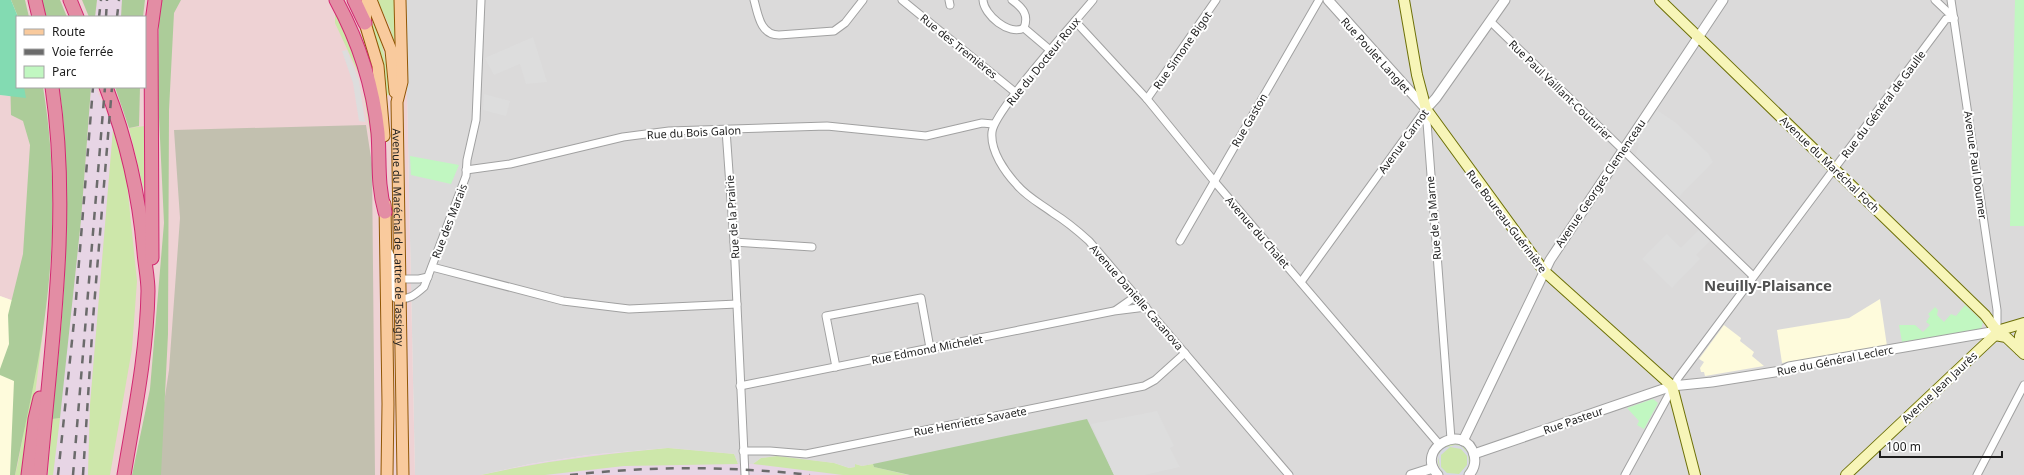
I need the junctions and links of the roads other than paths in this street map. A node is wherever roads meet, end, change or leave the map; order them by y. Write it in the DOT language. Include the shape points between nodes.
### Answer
graph roads {
  1 [pos="35,0"];
  2 [pos="70,0"];
  3 [pos="155,0"];
  4 [pos="336,0"];
  5 [pos="354,0"];
  6 [pos="367,0"];
  7 [pos="371,0"];
  8 [pos="397,0"];
  9 [pos="481,0"];
  10 [pos="754,0"];
  11 [pos="863,0"];
  12 [pos="902,0"];
  13 [pos="983,0"];
  14 [pos="1012,0"];
  15 [pos="1093,0"];
  16 [pos="1216,0"];
  17 [pos="1319,0"];
  18 [pos="1328,0"];
  19 [pos="1404,0"];
  20 [pos="1505,0"];
  21 [pos="1660,0"];
  22 [pos="1723,0"];
  23 [pos="1935,0"];
  24 [pos="1951,0"];
  25 [pos="400,6"];
  26 [pos="39,16"];
  27 [pos="78,16"];
  28 [pos="1954,18"];
  29 [pos="1076,21"];
  30 [pos="1490,21"];
  31 [pos="365,23"];
  32 [pos="1024,28"];
  33 [pos="1698,37"];
  34 [pos="1050,50"];
  35 [pos="52,88"];
  36 [pos="106,88"];
  37 [pos="1016,93"];
  38 [pos="1147,99"];
  39 [pos="396,102"];
  40 [pos="1426,109"];
  41 [pos="993,124"];
  42 [pos="726,130"];
  43 [pos="1623,151"];
  44 [pos="1834,169"];
  45 [pos="466,170"];
  46 [pos="1214,181"];
  47 [pos="385,212"];
  48 [pos="1180,241"];
  49 [pos="734,242"];
  50 [pos="385,246"];
  51 [pos="812,247"];
  52 [pos="432,266"];
  53 [pos="1544,271"];
  54 [pos="1752,276"];
  55 [pos="428,277"];
  56 [pos="399,279"];
  57 [pos="1301,282"];
  58 [pos="148,291"];
  59 [pos="1136,296"];
  60 [pos="400,299"];
  61 [pos="737,304"];
  62 [pos="1146,307"];
  63 [pos="1114,311"];
  64 [pos="2024,323"];
  65 [pos="2024,326"];
  66 [pos="1996,333"];
  67 [pos="52,346"];
  68 [pos="930,348"];
  69 [pos="2022,352"];
  70 [pos="1186,353"];
  71 [pos="836,367"];
  72 [pos="2024,385"];
  73 [pos="740,386"];
  74 [pos="1672,386"];
  75 [pos="1451,439"];
  76 [pos="1463,441"];
  77 [pos="1439,444"];
  78 [pos="743,451"];
  79 [pos="1474,454"];
  80 [pos="1435,471"];
  81 [pos="28,475"];
  82 [pos="40,475"];
  83 [pos="124,475"];
  84 [pos="387,475"];
  85 [pos="403,475"];
  86 [pos="745,475"];
  87 [pos="1289,475"];
  88 [pos="1412,475"];
  89 [pos="1468,475"];
  90 [pos="1625,475"];
  91 [pos="1695,475"];
  92 [pos="1846,475"];
  93 [pos="1977,475"];
  1 -- 26 [label="highway"];
  2 -- 27 [label="highway"];
  3 -- 58 [label="highway" via="151,29 152,281"];
  4 -- 47 [label="highway" via="351,28 370,86 378,135 380,193"];
  5 -- 31 [label="highway"];
  6 -- 31 [label="main road"];
  7 -- 39 [label="main road" via="391,50"];
  8 -- 25 [label="main road, Avenue du Maréchal de Lattre de Tassigny"];
  9 -- 45 [label="street, Rue des Marais" via="476,120"];
  10 -- 11 [label="street" via="762,26 771,34 779,35 834,31 845,23"];
  12 -- 37 [label="street, Rue des Tremières"];
  13 -- 32 [label="street" via="984,9 1006,28 1015,31"];
  14 -- 32 [label="street" via="1024,10"];
  15 -- 29 [label="street, Rue du Docteur Roux"];
  16 -- 38 [label="street, Rue Simone Bigot"];
  17 -- 46 [label="street, Rue Gaston"];
  18 -- 40 [label="street, Rue Poulet Langlet"];
  19 -- 40 [label="main road, Rue de la Marne" via="1417,75"];
  20 -- 30 [label="street, Avenue Carnot"];
  21 -- 33 [label="main road, Avenue du Maréchal Foch"];
  22 -- 33 [label="street, Avenue Georges Clemenceau"];
  23 -- 28 [label="street"];
  24 -- 28 [label="street, Avenue Paul Doumer"];
  25 -- 39 [label="main road, Avenue du Maréchal de Lattre de Tassigny" via="402,82"];
  28 -- 44 [label="street, Rue du Général de Gaulle" via="1946,19"];
  28 -- 66 [label="street, Avenue Paul Doumer" via="1997,310"];
  29 -- 34 [label="street, Rue du Docteur Roux"];
  29 -- 38 [label="street, Avenue du Chalet"];
  30 -- 40 [label="street, Avenue Carnot"];
  30 -- 43 [label="street, Rue Paul Vaillant-Couturier"];
  31 -- 47 [label="main road, Avenue du Maréchal de Lattre de Tassigny" via="376,60 381,90"];
  32 -- 34 [label="street"];
  33 -- 43 [label="street, Avenue Georges Clemenceau"];
  33 -- 44 [label="main road, Avenue du Maréchal Foch"];
  34 -- 37 [label="street, Rue du Docteur Roux"];
  35 -- 67 [label="highway" via="60,174 60,248"];
  36 -- 58 [label="highway" via="120,121 132,167 142,222"];
  37 -- 41 [label="street, Rue du Docteur Roux"];
  38 -- 46 [label="street, Avenue du Chalet"];
  39 -- 56 [label="main road, Avenue du Maréchal de Lattre de Tassigny"];
  40 -- 53 [label="main road, Rue Boureau-Guérinière"];
  40 -- 57 [label="street, Avenue Carnot"];
  40 -- 75 [label="street, Rue de la Marne"];
  41 -- 42 [label="street, Rue du Bois Galon" via="982,123 926,136 827,126"];
  41 -- 59 [label="street, Avenue Danielle Casanova" via="991,133 997,155 1018,186 1082,235"];
  42 -- 45 [label="street, Rue du Bois Galon" via="669,131 623,137 510,164"];
  42 -- 49 [label="street, Rue de la Prairie"];
  43 -- 53 [label="street, Avenue Georges Clemenceau"];
  43 -- 54 [label="street, Rue Paul Vaillant-Couturier"];
  44 -- 54 [label="street, Rue du Général de Gaulle"];
  44 -- 66 [label="main road, Avenue du Maréchal Foch" via="1985,315"];
  45 -- 52 [label="street, Rue des Marais" via="466,176"];
  46 -- 48 [label="street, Rue Gaston"];
  46 -- 57 [label="street, Avenue du Chalet"];
  47 -- 50 [label="main road, Avenue du Maréchal de Lattre de Tassigny"];
  49 -- 51 [label="street"];
  49 -- 61 [label="street, Rue de la Prairie"];
  50 -- 60 [label="street" via="392,258 393,294 395,298"];
  50 -- 84 [label="main road, Avenue du Maréchal de Lattre de Tassigny"];
  52 -- 55 [label="street, Rue des Marais"];
  52 -- 61 [label="street" via="563,301 629,309"];
  53 -- 74 [label="main road, Rue Boureau-Guérinière"];
  53 -- 76 [label="street, Avenue Georges Clemenceau"];
  54 -- 74 [label="street, Rue du Général de Gaulle"];
  55 -- 56 [label="street"];
  55 -- 60 [label="street, Rue des Marais" via="424,287 411,298"];
  56 -- 60 [label="main road, Avenue du Maréchal de Lattre de Tassigny"];
  57 -- 77 [label="street, Avenue du Chalet"];
  58 -- 83 [label="highway" via="142,367"];
  59 -- 62 [label="street, Avenue Danielle Casanova"];
  59 -- 63 [label="street, Rue Edmond Michelet"];
  60 -- 85 [label="main road, Avenue du Maréchal de Lattre de Tassigny"];
  61 -- 73 [label="street, Rue de la Prairie"];
  62 -- 63 [label="street, Rue Edmond Michelet"];
  62 -- 70 [label="street, Avenue Danielle Casanova"];
  63 -- 68 [label="street, Rue Edmond Michelet"];
  64 -- 66 [label="main road"];
  65 -- 69 [label="main road" via="2020,336"];
  66 -- 69 [label="main road, Avenue du Maréchal Foch" via="2006,337"];
  66 -- 74 [label="street, Rue du Général Leclerc" via="1789,367 1781,371"];
  66 -- 92 [label="main road, Avenue Jean Jaurès"];
  67 -- 81 [label="highway" via="35,419"];
  67 -- 82 [label="highway"];
  68 -- 71 [label="street, Rue Edmond Michelet"];
  68 -- 71 [label="street" via="921,298 826,316"];
  70 -- 78 [label="street, Rue Henriette Savaete" via="1155,380 1144,386 806,454"];
  70 -- 87 [label="street, Avenue Danielle Casanova"];
  71 -- 73 [label="street, Rue Edmond Michelet"];
  72 -- 93 [label="street"];
  73 -- 78 [label="street, Rue de la Prairie"];
  74 -- 79 [label="street, Rue Pasteur"];
  74 -- 90 [label="street, Rue du Général de Gaulle"];
  74 -- 91 [label="main road"];
  75 -- 76 [label="street"];
  75 -- 77 [label="street"];
  76 -- 79 [label="street" via="1470,446"];
  77 -- 80 [label="street" via="1432,455"];
  78 -- 86 [label="street, Rue de la Prairie"];
  79 -- 89 [label="street" via="1474,466"];
  80 -- 88 [label="street"];
}
